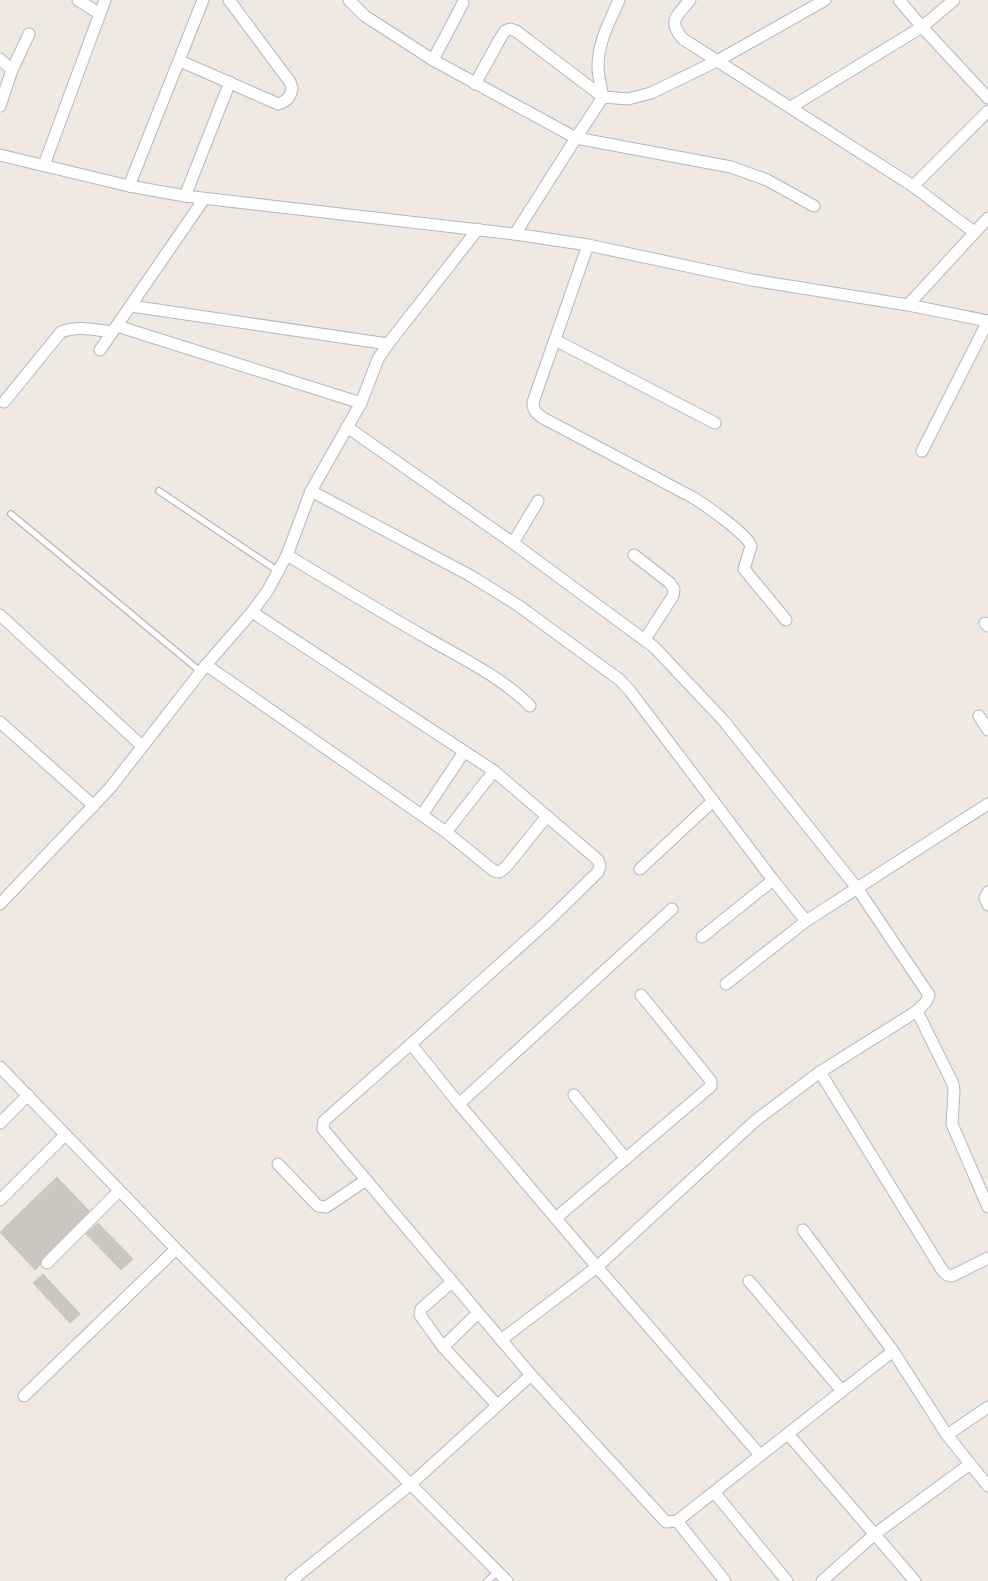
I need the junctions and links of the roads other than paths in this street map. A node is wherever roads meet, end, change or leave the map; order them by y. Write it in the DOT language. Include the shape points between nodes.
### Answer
graph roads {
  1 [pos="78,0"];
  2 [pos="105,0"];
  3 [pos="203,0"];
  4 [pos="229,0"];
  5 [pos="349,0"];
  6 [pos="619,0"];
  7 [pos="690,0"];
  8 [pos="825,0"];
  9 [pos="899,0"];
  10 [pos="954,0"];
  11 [pos="464,4"];
  12 [pos="100,14"];
  13 [pos="922,27"];
  14 [pos="29,34"];
  15 [pos="0,59"];
  16 [pos="433,60"];
  17 [pos="180,61"];
  18 [pos="717,61"];
  19 [pos="12,70"];
  20 [pos="230,82"];
  21 [pos="475,84"];
  22 [pos="603,97"];
  23 [pos="988,98"];
  24 [pos="0,106"];
  25 [pos="791,107"];
  26 [pos="988,111"];
  27 [pos="576,138"];
  28 [pos="0,155"];
  29 [pos="44,165"];
  30 [pos="129,186"];
  31 [pos="913,186"];
  32 [pos="185,196"];
  33 [pos="204,199"];
  34 [pos="814,206"];
  35 [pos="988,218"];
  36 [pos="478,229"];
  37 [pos="974,232"];
  38 [pos="515,234"];
  39 [pos="588,245"];
  40 [pos="908,305"];
  41 [pos="131,306"];
  42 [pos="988,321"];
  43 [pos="115,329"];
  44 [pos="555,340"];
  45 [pos="388,344"];
  46 [pos="100,350"];
  47 [pos="4,402"];
  48 [pos="361,404"];
  49 [pos="715,424"];
  50 [pos="347,428"];
  51 [pos="922,451"];
  52 [pos="159,491"];
  53 [pos="311,491"];
  54 [pos="538,501"];
  55 [pos="11,514"];
  56 [pos="513,543"];
  57 [pos="634,554"];
  58 [pos="287,555"];
  59 [pos="278,571"];
  60 [pos="252,612"];
  61 [pos="0,615"];
  62 [pos="786,620"];
  63 [pos="645,639"];
  64 [pos="204,668"];
  65 [pos="530,706"];
  66 [pos="978,716"];
  67 [pos="0,722"];
  68 [pos="988,730"];
  69 [pos="142,746"];
  70 [pos="464,752"];
  71 [pos="494,771"];
  72 [pos="712,800"];
  73 [pos="988,804"];
  74 [pos="94,806"];
  75 [pos="422,815"];
  76 [pos="547,816"];
  77 [pos="446,832"];
  78 [pos="640,869"];
  79 [pos="773,880"];
  80 [pos="857,888"];
  81 [pos="988,892"];
  82 [pos="0,904"];
  83 [pos="988,905"];
  84 [pos="672,909"];
  85 [pos="806,921"];
  86 [pos="702,938"];
  87 [pos="726,984"];
  88 [pos="641,995"];
  89 [pos="917,1011"];
  90 [pos="411,1044"];
  91 [pos="0,1067"];
  92 [pos="820,1072"];
  93 [pos="574,1094"];
  94 [pos="28,1095"];
  95 [pos="459,1104"];
  96 [pos="0,1123"];
  97 [pos="65,1135"];
  98 [pos="626,1159"];
  99 [pos="278,1164"];
  100 [pos="366,1180"];
  101 [pos="119,1191"];
  102 [pos="0,1200"];
  103 [pos="988,1207"];
  104 [pos="556,1218"];
  105 [pos="803,1230"];
  106 [pos="176,1248"];
  107 [pos="988,1258"];
  108 [pos="46,1263"];
  109 [pos="596,1266"];
  110 [pos="749,1281"];
  111 [pos="452,1282"];
  112 [pos="478,1313"];
  113 [pos="501,1340"];
  114 [pos="443,1347"];
  115 [pos="892,1351"];
  116 [pos="530,1375"];
  117 [pos="842,1391"];
  118 [pos="24,1396"];
  119 [pos="497,1405"];
  120 [pos="988,1407"];
  121 [pos="788,1434"];
  122 [pos="947,1435"];
  123 [pos="760,1455"];
  124 [pos="970,1464"];
  125 [pos="411,1484"];
  126 [pos="988,1486"];
  127 [pos="714,1492"];
  128 [pos="677,1521"];
  129 [pos="875,1534"];
  130 [pos="498,1572"];
  131 [pos="291,1581"];
  132 [pos="487,1581"];
  133 [pos="507,1581"];
  134 [pos="725,1581"];
  135 [pos="787,1581"];
  136 [pos="822,1581"];
  137 [pos="915,1581"];
  1 -- 12 [label="street"];
  2 -- 12 [label="street"];
  3 -- 17 [label="street"];
  4 -- 20 [label="street" via="292,88 288,98 278,104"];
  5 -- 16 [label="street" via="365,16"];
  6 -- 22 [label="street" via="599,52"];
  7 -- 18 [label="street" via="676,18 675,31"];
  8 -- 18 [label="street"];
  9 -- 13 [label="street"];
  10 -- 13 [label="street"];
  11 -- 16 [label="street"];
  12 -- 29 [label="street"];
  13 -- 23 [label="street"];
  13 -- 25 [label="street"];
  14 -- 19 [label="street"];
  15 -- 19 [label="street"];
  16 -- 21 [label="street"];
  17 -- 20 [label="street"];
  17 -- 30 [label="street"];
  18 -- 22 [label="street" via="651,93 628,100"];
  18 -- 25 [label="street"];
  19 -- 24 [label="street"];
  20 -- 32 [label="street"];
  21 -- 22 [label="street" via="501,37 510,29"];
  21 -- 27 [label="street"];
  22 -- 27 [label="street"];
  25 -- 31 [label="street"];
  26 -- 31 [label="street"];
  27 -- 34 [label="street" via="731,167 767,180"];
  27 -- 38 [label="street"];
  28 -- 29 [label="street"];
  29 -- 30 [label="street"];
  30 -- 32 [label="street"];
  31 -- 37 [label="street"];
  32 -- 33 [label="street"];
  33 -- 36 [label="street"];
  33 -- 41 [label="street"];
  35 -- 37 [label="street"];
  36 -- 38 [label="street"];
  36 -- 45 [label="street"];
  37 -- 40 [label="street"];
  38 -- 39 [label="street"];
  39 -- 40 [label="street" via="752,280"];
  39 -- 44 [label="street"];
  40 -- 42 [label="street"];
  41 -- 43 [label="street"];
  41 -- 45 [label="street"];
  42 -- 51 [label="street"];
  43 -- 46 [label="street"];
  43 -- 47 [label="street" via="69,328 61,332"];
  43 -- 48 [label="street"];
  44 -- 49 [label="street"];
  44 -- 62 [label="street" via="533,402 536,413 714,512 751,543 744,569"];
  45 -- 48 [label="street" via="378,359"];
  48 -- 50 [label="street"];
  50 -- 53 [label="street"];
  50 -- 56 [label="street"];
  52 -- 59 [label="lane"];
  53 -- 58 [label="street"];
  53 -- 72 [label="street" via="472,576 620,680"];
  54 -- 56 [label="street"];
  55 -- 64 [label="lane"];
  56 -- 63 [label="street"];
  57 -- 63 [label="street" via="670,583 674,592"];
  58 -- 59 [label="street"];
  58 -- 65 [label="street" via="480,669"];
  59 -- 60 [label="street"];
  60 -- 64 [label="street"];
  60 -- 70 [label="street"];
  61 -- 69 [label="street"];
  63 -- 80 [label="street" via="723,720"];
  64 -- 69 [label="street"];
  64 -- 75 [label="street"];
  66 -- 68 [label="street"];
  67 -- 74 [label="street"];
  69 -- 74 [label="street"];
  70 -- 71 [label="street"];
  70 -- 75 [label="street"];
  71 -- 76 [label="street"];
  71 -- 77 [label="street"];
  72 -- 78 [label="street"];
  72 -- 79 [label="street"];
  73 -- 80 [label="street"];
  74 -- 82 [label="street"];
  75 -- 77 [label="street"];
  76 -- 77 [label="street" via="499,872"];
  76 -- 90 [label="street" via="598,860 598,872"];
  79 -- 85 [label="street"];
  79 -- 86 [label="street"];
  80 -- 85 [label="street"];
  80 -- 89 [label="street" via="926,990 929,998"];
  81 -- 83 [label="street" via="985,898"];
  84 -- 95 [label="street"];
  85 -- 87 [label="street"];
  88 -- 98 [label="street" via="712,1084"];
  89 -- 92 [label="street"];
  89 -- 103 [label="street" via="953,1084 952,1124"];
  90 -- 95 [label="street"];
  90 -- 100 [label="street" via="323,1124 323,1129"];
  91 -- 94 [label="street"];
  92 -- 107 [label="street" via="942,1270 952,1276"];
  92 -- 109 [label="street" via="755,1121"];
  93 -- 98 [label="street"];
  94 -- 96 [label="street"];
  94 -- 97 [label="street"];
  95 -- 104 [label="street"];
  97 -- 101 [label="street"];
  97 -- 102 [label="street"];
  98 -- 104 [label="street"];
  99 -- 100 [label="street" via="323,1208"];
  100 -- 111 [label="street"];
  101 -- 106 [label="street"];
  101 -- 108 [label="street"];
  104 -- 109 [label="street"];
  105 -- 115 [label="street"];
  106 -- 118 [label="street"];
  106 -- 125 [label="street"];
  109 -- 113 [label="street"];
  109 -- 123 [label="street"];
  110 -- 117 [label="street"];
  111 -- 112 [label="street"];
  111 -- 114 [label="street" via="419,1312"];
  112 -- 113 [label="street"];
  112 -- 114 [label="street"];
  113 -- 116 [label="street"];
  114 -- 119 [label="street"];
  115 -- 117 [label="street"];
  115 -- 122 [label="street"];
  116 -- 119 [label="street"];
  116 -- 128 [label="street" via="666,1522"];
  117 -- 121 [label="street"];
  119 -- 125 [label="street"];
  120 -- 122 [label="street"];
  121 -- 123 [label="street"];
  121 -- 129 [label="street"];
  122 -- 124 [label="street"];
  123 -- 127 [label="street"];
  124 -- 126 [label="street"];
  124 -- 129 [label="street"];
  125 -- 130 [label="street"];
  125 -- 131 [label="street"];
  127 -- 128 [label="street"];
  127 -- 135 [label="street"];
  128 -- 134 [label="street"];
  129 -- 136 [label="street"];
  129 -- 137 [label="street"];
  130 -- 132 [label="lane"];
  130 -- 133 [label="street"];
}
